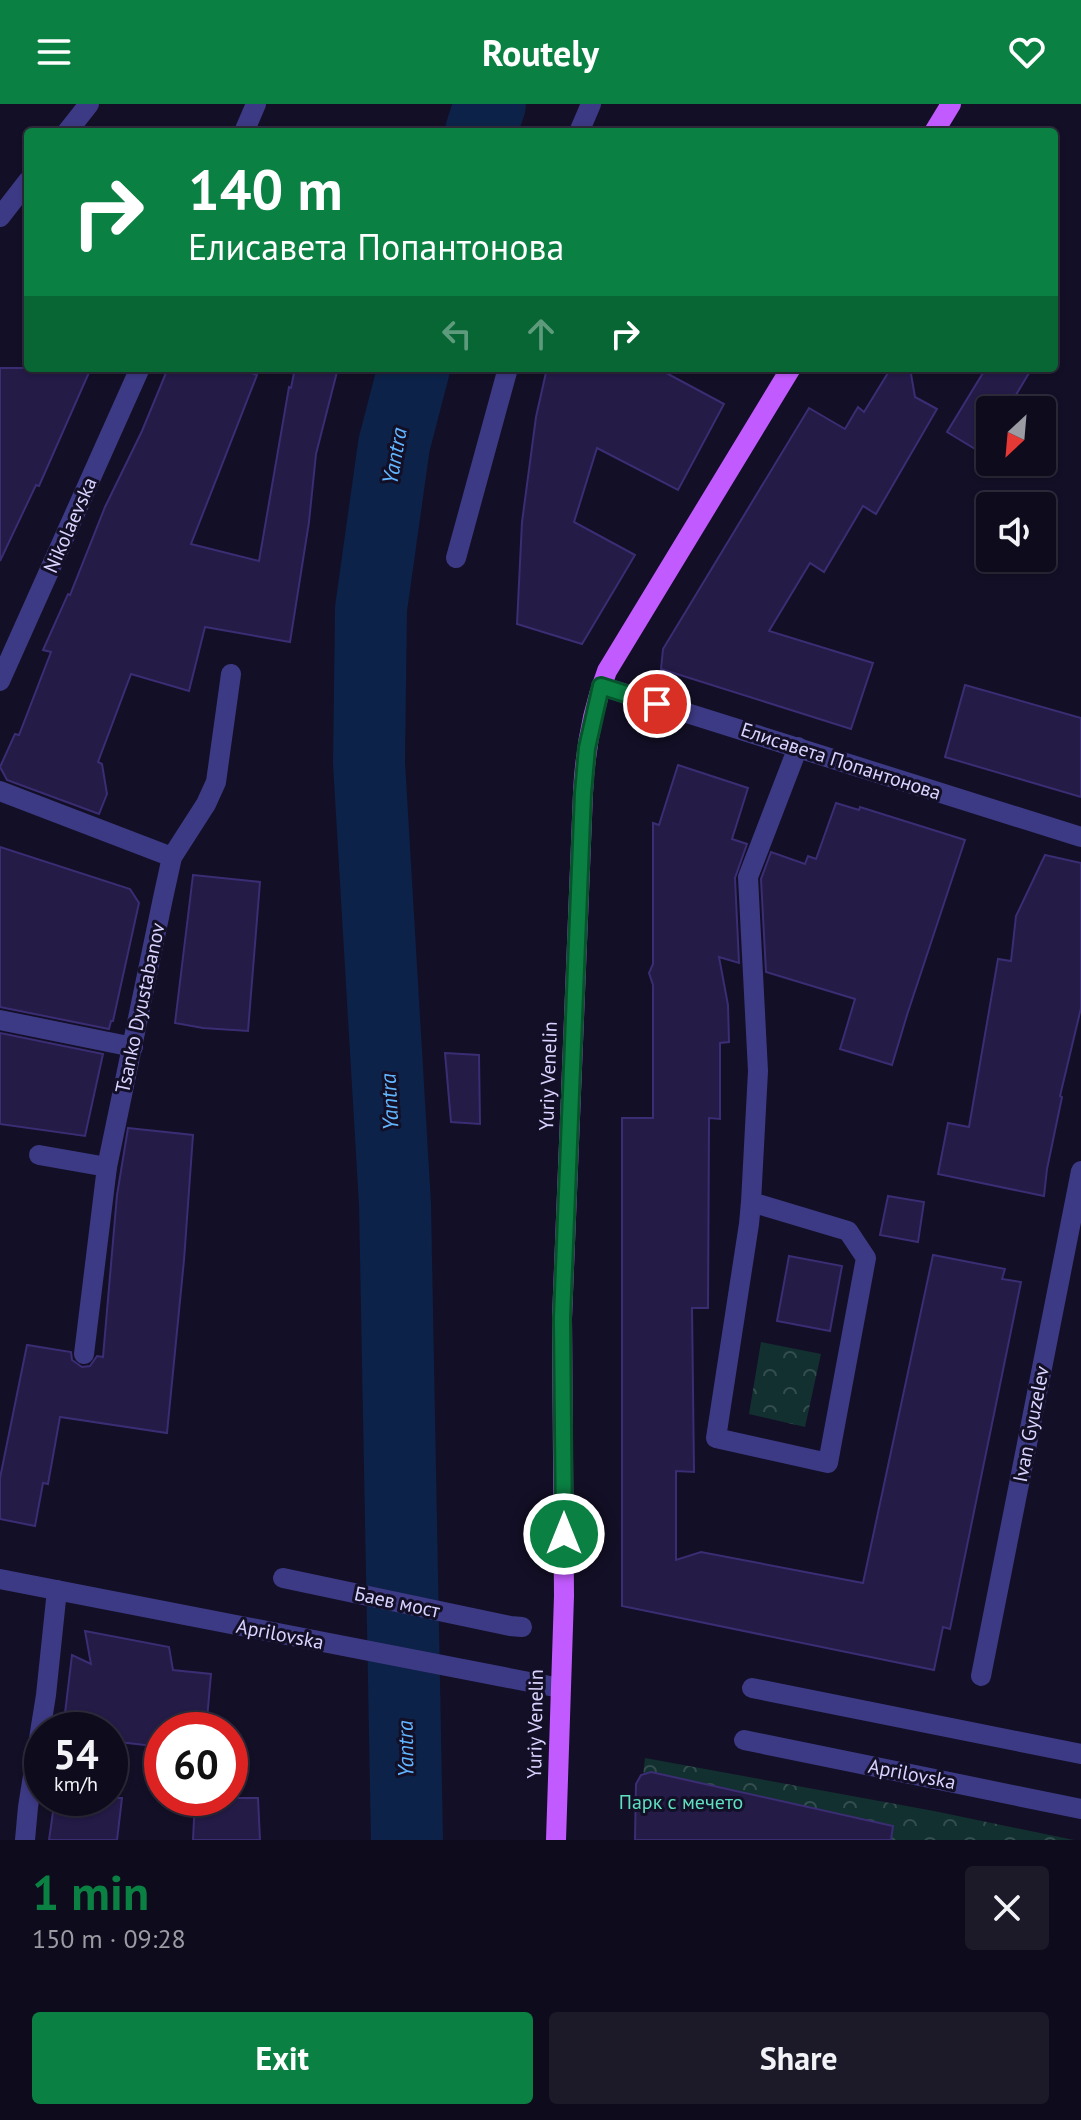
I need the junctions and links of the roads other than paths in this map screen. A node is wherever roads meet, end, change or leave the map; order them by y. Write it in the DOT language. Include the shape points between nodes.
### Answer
graph roads {
  1 [pos="89,104"];
  2 [pos="256,104"];
  3 [pos="591,104"];
  4 [pos="951,104"];
  5 [pos="70,128"];
  6 [pos="246,128"];
  7 [pos="581,128"];
  8 [pos="936,128"];
  9 [pos="24,186"];
  10 [pos="0,217"];
  11 [pos="138,372"];
  12 [pos="507,372"];
  13 [pos="789,372"];
  14 [pos="456,558"];
  15 [pos="231,674"];
  16 [pos="0,681"];
  17 [pos="601,686"];
  18 [pos="798,747"];
  19 [pos="0,791"];
  20 [pos="1081,837"];
  21 [pos="172,857"];
  22 [pos="0,1020"];
  23 [pos="133,1047"];
  24 [pos="39,1155"];
  25 [pos="107,1167"];
  26 [pos="1081,1171"];
  27 [pos="751,1202"];
  28 [pos="84,1354"];
  29 [pos="283,1578"];
  30 [pos="0,1579"];
  31 [pos="57,1590"];
  32 [pos="516,1627"];
  33 [pos="981,1676"];
  34 [pos="560,1688"];
  35 [pos="752,1688"];
  36 [pos="744,1740"];
  37 [pos="1081,1754"];
  38 [pos="1081,1809"];
  39 [pos="25,1840"];
  40 [pos="556,1840"];
  1 -- 5 [label="street"];
  2 -- 6 [label="street"];
  3 -- 7 [label="street"];
  4 -- 8 [label="main road"];
  9 -- 10 [label="street"];
  11 -- 16 [label="street, Nikolaevska"];
  12 -- 14 [label="street"];
  13 -- 17 [label="main road, Yuriy Venelin"];
  15 -- 21 [label="street, Tsanko Dyustabanov" via="216,782"];
  17 -- 18 [label="street, Елисавета Попантонова"];
  17 -- 34 [label="main road, Yuriy Venelin" via="583,793 562,1318"];
  18 -- 20 [label="street, Елисавета Попантонова"];
  18 -- 27 [label="street" via="748,877 758,1071"];
  19 -- 21 [label="street"];
  21 -- 23 [label="street, Tsanko Dyustabanov"];
  22 -- 23 [label="street"];
  23 -- 25 [label="street, Tsanko Dyustabanov"];
  24 -- 25 [label="street"];
  25 -- 28 [label="street, Tsanko Dyustabanov"];
  26 -- 33 [label="street, Ivan Gyuzelev"];
  27 -- 27 [label="street" via="716,1438 828,1463 866,1258 848,1231"];
  29 -- 32 [label="street, Баев мост"];
  30 -- 31 [label="street, Aprilovska"];
  31 -- 34 [label="street, Aprilovska"];
  31 -- 39 [label="street"];
  34 -- 40 [label="main road, Yuriy Venelin"];
  35 -- 37 [label="street"];
  36 -- 38 [label="street, Aprilovska"];
}
